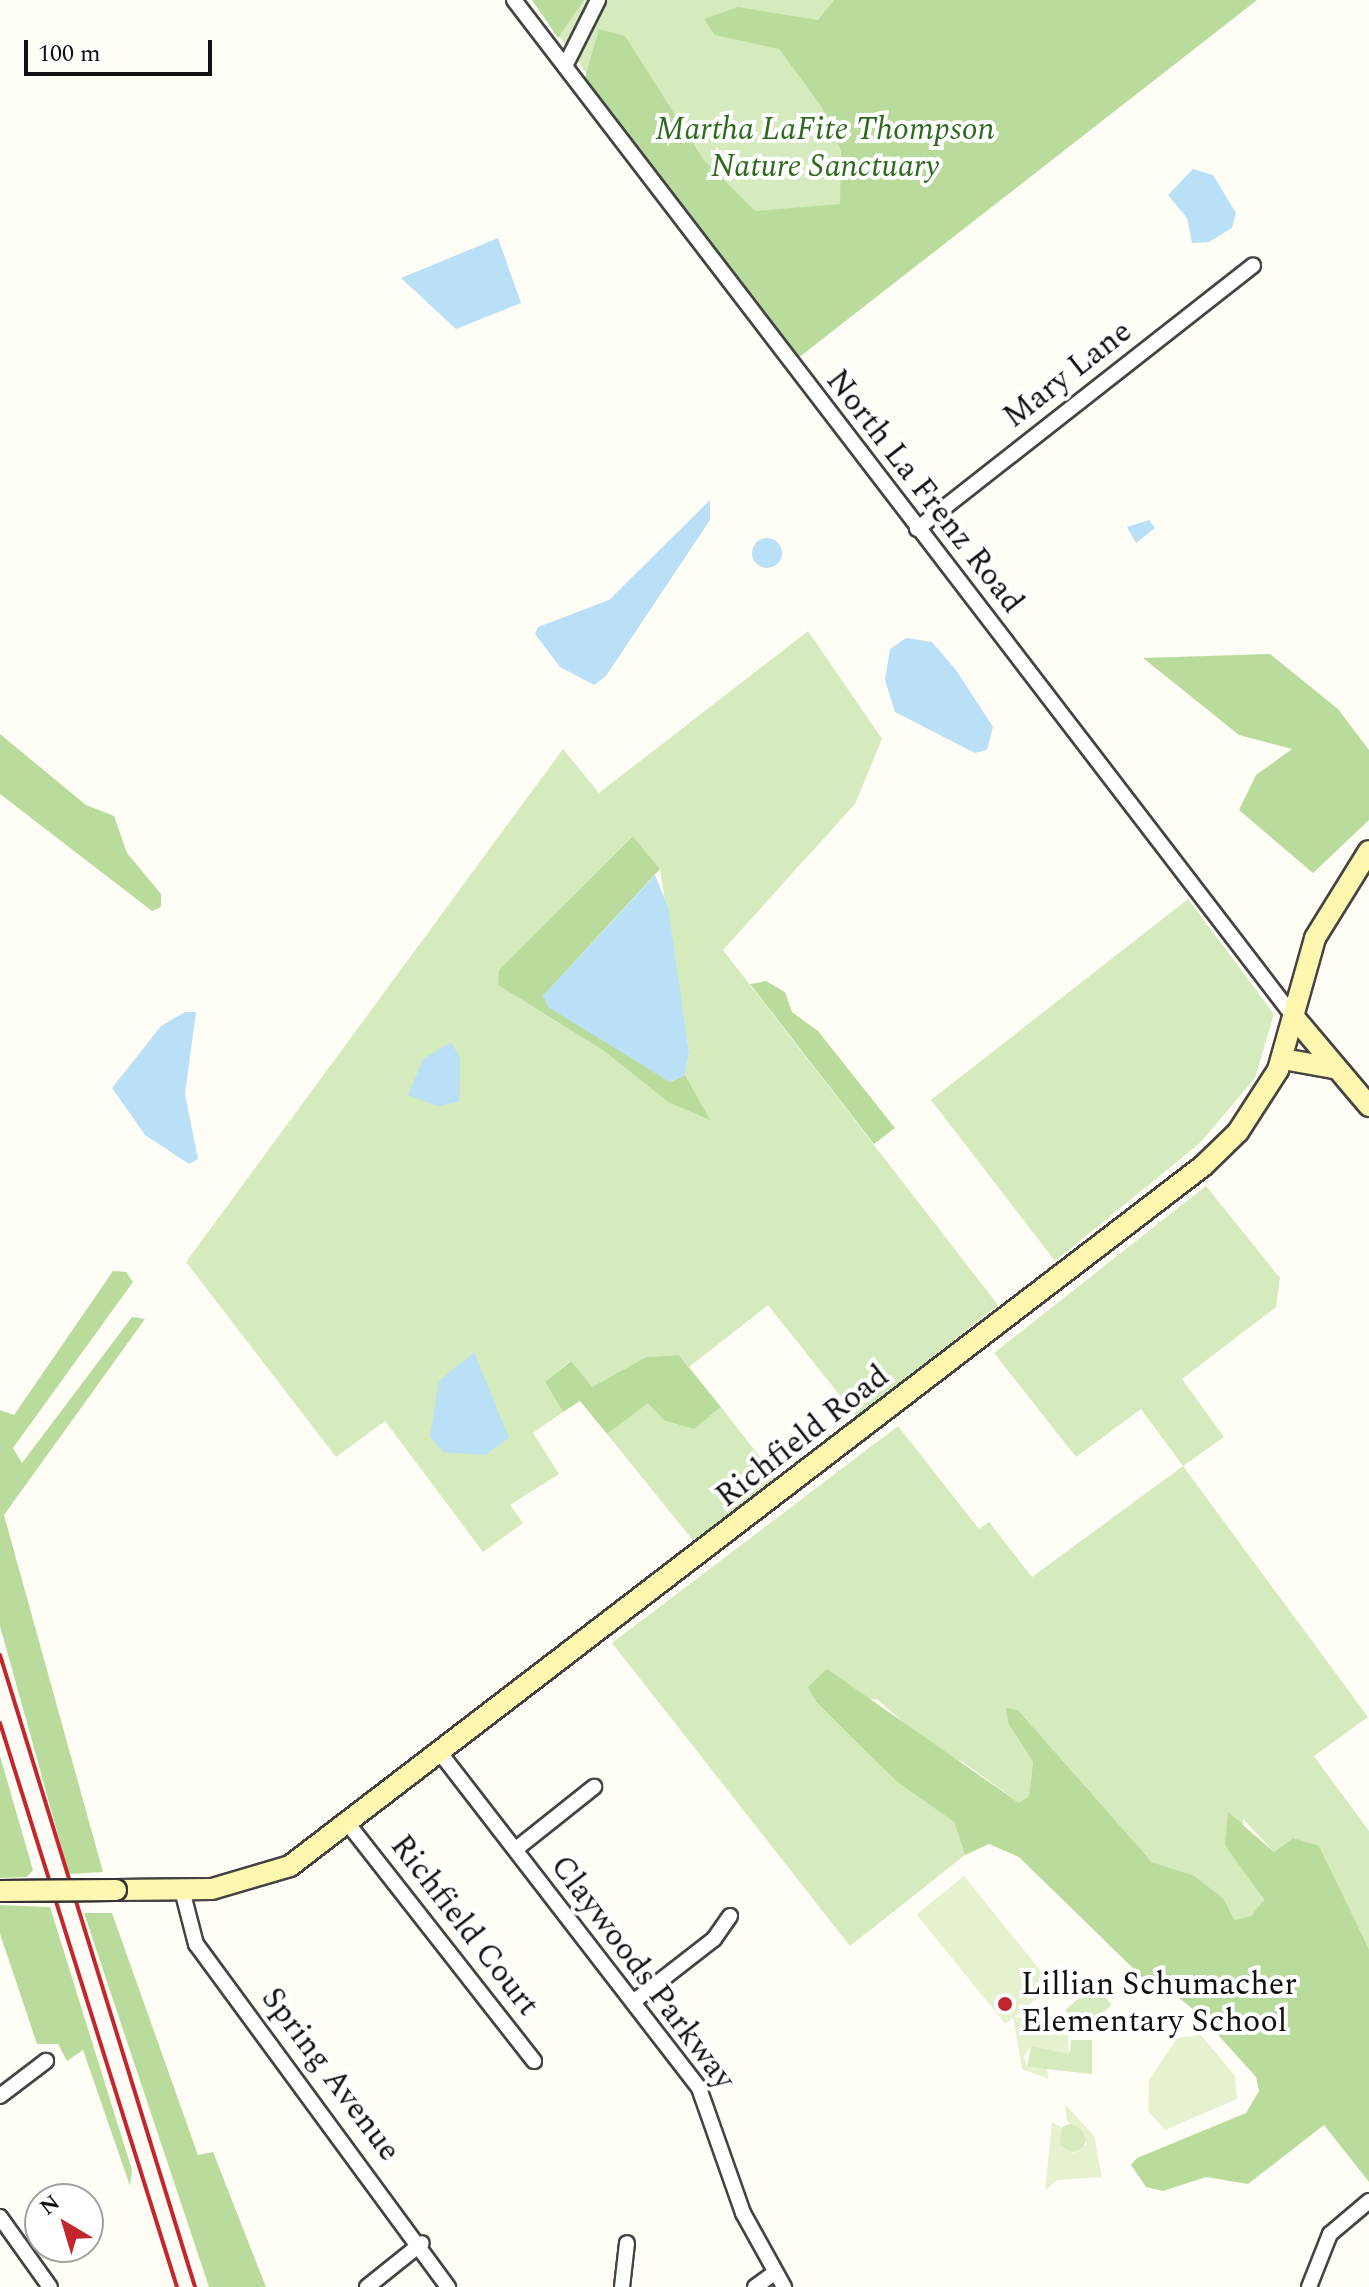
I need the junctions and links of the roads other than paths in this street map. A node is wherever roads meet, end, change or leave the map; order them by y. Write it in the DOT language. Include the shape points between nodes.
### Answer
graph roads {
  1 [pos="514,0"];
  2 [pos="598,0"];
  3 [pos="565,66"];
  4 [pos="1253,266"];
  5 [pos="917,529"];
  6 [pos="1369,851"];
  7 [pos="1293,1016"];
  8 [pos="1283,1059"];
  9 [pos="1338,1069"];
  10 [pos="1369,1106"];
  11 [pos="441,1754"];
  12 [pos="594,1787"];
  13 [pos="349,1825"];
  14 [pos="516,1849"];
  15 [pos="182,1890"];
  16 [pos="0,1891"];
  17 [pos="730,1916"];
  18 [pos="633,2002"];
  19 [pos="46,2061"];
  20 [pos="534,2061"];
  21 [pos="0,2096"];
  22 [pos="1369,2201"];
  23 [pos="0,2217"];
  24 [pos="422,2243"];
  25 [pos="627,2243"];
  26 [pos="774,2273"];
  27 [pos="50,2287"];
  28 [pos="367,2287"];
  29 [pos="448,2287"];
  30 [pos="622,2287"];
  31 [pos="755,2287"];
  32 [pos="784,2287"];
  33 [pos="1309,2287"];
  1 -- 3 [label="street, North La Frenz Road"];
  2 -- 3 [label="street"];
  3 -- 5 [label="street, North La Frenz Road"];
  4 -- 5 [label="street, Mary Lane"];
  5 -- 7 [label="street, North La Frenz Road"];
  6 -- 7 [label="street, Richfield Road" via="1326,913"];
  7 -- 8 [label="street, Richfield Road"];
  7 -- 9 [label="street"];
  8 -- 9 [label="street"];
  8 -- 11 [label="street, Richfield Road" via="1253,1112 1203,1166"];
  9 -- 10 [label="street"];
  11 -- 13 [label="street, Richfield Road"];
  11 -- 14 [label="street, Claywoods Parkway"];
  12 -- 14 [label="street"];
  13 -- 15 [label="street, Richfield Road" via="278,1871"];
  13 -- 20 [label="street, Richfield Court"];
  14 -- 18 [label="street, Claywoods Parkway"];
  15 -- 16 [label="street, Richfield Road, bridge"];
  15 -- 24 [label="street, Spring Avenue" via="196,1944"];
  17 -- 18 [label="street" via="714,1939"];
  18 -- 26 [label="street, Claywoods Parkway" via="707,2103 743,2213"];
  19 -- 21 [label="street"];
  22 -- 33 [label="street" via="1330,2234"];
  23 -- 27 [label="street"];
  24 -- 28 [label="street"];
  24 -- 29 [label="street, Spring Avenue"];
  25 -- 30 [label="street"];
  26 -- 31 [label="street"];
  26 -- 32 [label="street, Claywoods Parkway"];
}
